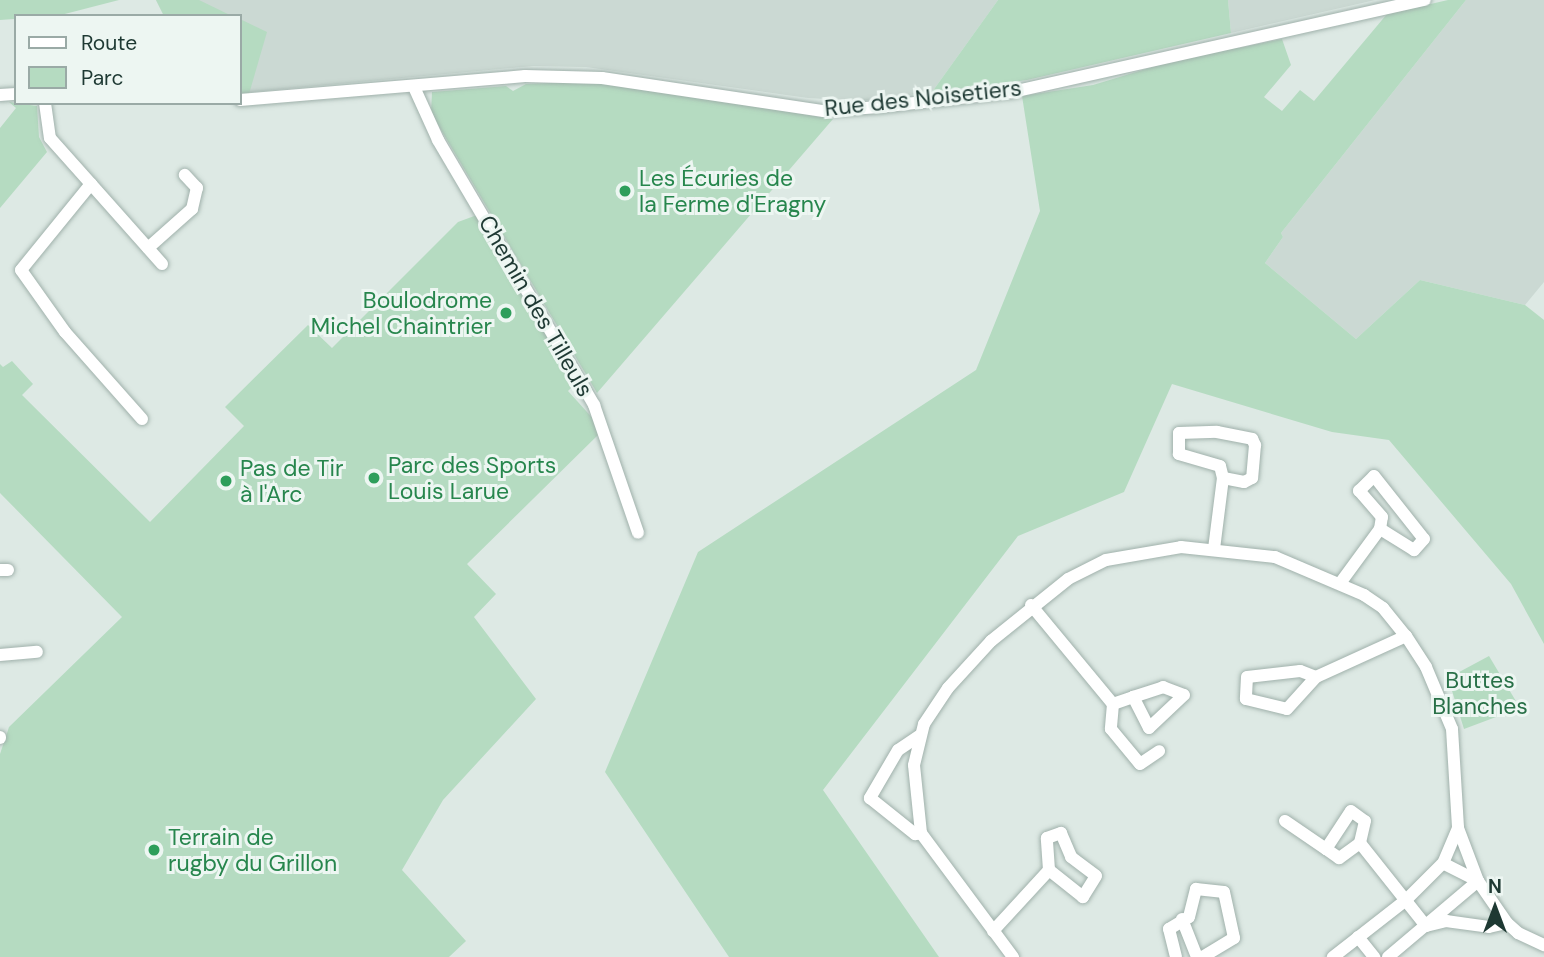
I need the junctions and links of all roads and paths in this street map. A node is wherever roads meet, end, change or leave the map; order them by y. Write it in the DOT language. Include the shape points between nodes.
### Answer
graph roads {
  1 [pos="1425,0"];
  2 [pos="414,87"];
  3 [pos="242,100"];
  4 [pos="45,105"];
  5 [pos="184,176"];
  6 [pos="91,184"];
  7 [pos="148,248"];
  8 [pos="162,264"];
  9 [pos="142,419"];
  10 [pos="1223,478"];
  11 [pos="1380,529"];
  12 [pos="638,533"];
  13 [pos="1214,549"];
  14 [pos="1341,582"];
  15 [pos="1031,604"];
  16 [pos="1406,636"];
  17 [pos="37,652"];
  18 [pos="0,655"];
  19 [pos="1316,677"];
  20 [pos="1133,697"];
  21 [pos="1113,704"];
  22 [pos="919,736"];
  23 [pos="1159,751"];
  24 [pos="1285,821"];
  25 [pos="1458,828"];
  26 [pos="921,834"];
  27 [pos="1360,843"];
  28 [pos="1326,849"];
  29 [pos="1443,863"];
  30 [pos="1049,870"];
  31 [pos="1478,881"];
  32 [pos="1406,900"];
  33 [pos="1182,919"];
  34 [pos="1507,923"];
  35 [pos="1426,926"];
  36 [pos="993,931"];
  37 [pos="1358,937"];
  38 [pos="1544,945"];
  39 [pos="1013,957"];
  40 [pos="1176,957"];
  41 [pos="1200,957"];
  42 [pos="1333,957"];
  43 [pos="1374,957"];
  44 [pos="1388,957"];
  1 -- 2 [label="street, Rue des Noisetiers" via="1012,92 879,107 824,111 602,78 525,76"];
  2 -- 3 [label="street, Rue des Noisetiers"];
  2 -- 12 [label="street, Chemin des Tilleuls" via="438,140 594,405"];
  4 -- 6 [label="street" via="50,138"];
  5 -- 7 [label="street" via="197,188 192,209"];
  6 -- 7 [label="street"];
  6 -- 9 [label="street" via="24,264 22,277"];
  7 -- 8 [label="street"];
  10 -- 10 [label="street" via="1220,466 1179,454 1179,433 1217,432 1252,439 1252,478 1244,482"];
  10 -- 13 [label="street"];
  11 -- 11 [label="street" via="1414,550 1424,539 1374,476 1359,491 1382,517"];
  11 -- 14 [label="street"];
  13 -- 14 [label="street" via="1275,557"];
  13 -- 15 [label="street" via="1181,547 1106,560"];
  14 -- 16 [label="street" via="1383,608"];
  15 -- 21 [label="street"];
  15 -- 22 [label="street" via="948,688"];
  16 -- 19 [label="street"];
  16 -- 25 [label="street" via="1426,667 1452,729"];
  17 -- 18 [label="street"];
  19 -- 19 [label="street" via="1287,709 1247,698 1247,677 1300,671"];
  20 -- 21 [label="street"];
  21 -- 23 [label="street" via="1111,729 1140,764"];
  22 -- 26 [label="street" via="914,794"];
  22 -- 26 [label="street" via="898,750 870,798"];
  24 -- 28 [label="street"];
  25 -- 29 [label="street"];
  25 -- 31 [label="street"];
  26 -- 36 [label="street"];
  27 -- 28 [label="street" via="1339,858"];
  27 -- 28 [label="street" via="1365,821 1351,811"];
  27 -- 32 [label="street"];
  29 -- 31 [label="street"];
  29 -- 32 [label="street"];
  30 -- 30 [label="street" via="1047,838 1061,832 1071,857 1096,876 1083,897"];
  30 -- 36 [label="street"];
  31 -- 34 [label="street"];
  31 -- 35 [label="street"];
  32 -- 35 [label="street"];
  32 -- 37 [label="street"];
  33 -- 40 [label="street" via="1169,929"];
  33 -- 41 [label="street"];
  33 -- 41 [label="street" via="1189,917 1196,889 1224,892 1234,938"];
  34 -- 35 [label="street" via="1489,927 1446,921"];
  34 -- 38 [label="street"];
  35 -- 44 [label="street"];
  36 -- 39 [label="street"];
  37 -- 42 [label="street"];
  37 -- 43 [label="street"];
}
